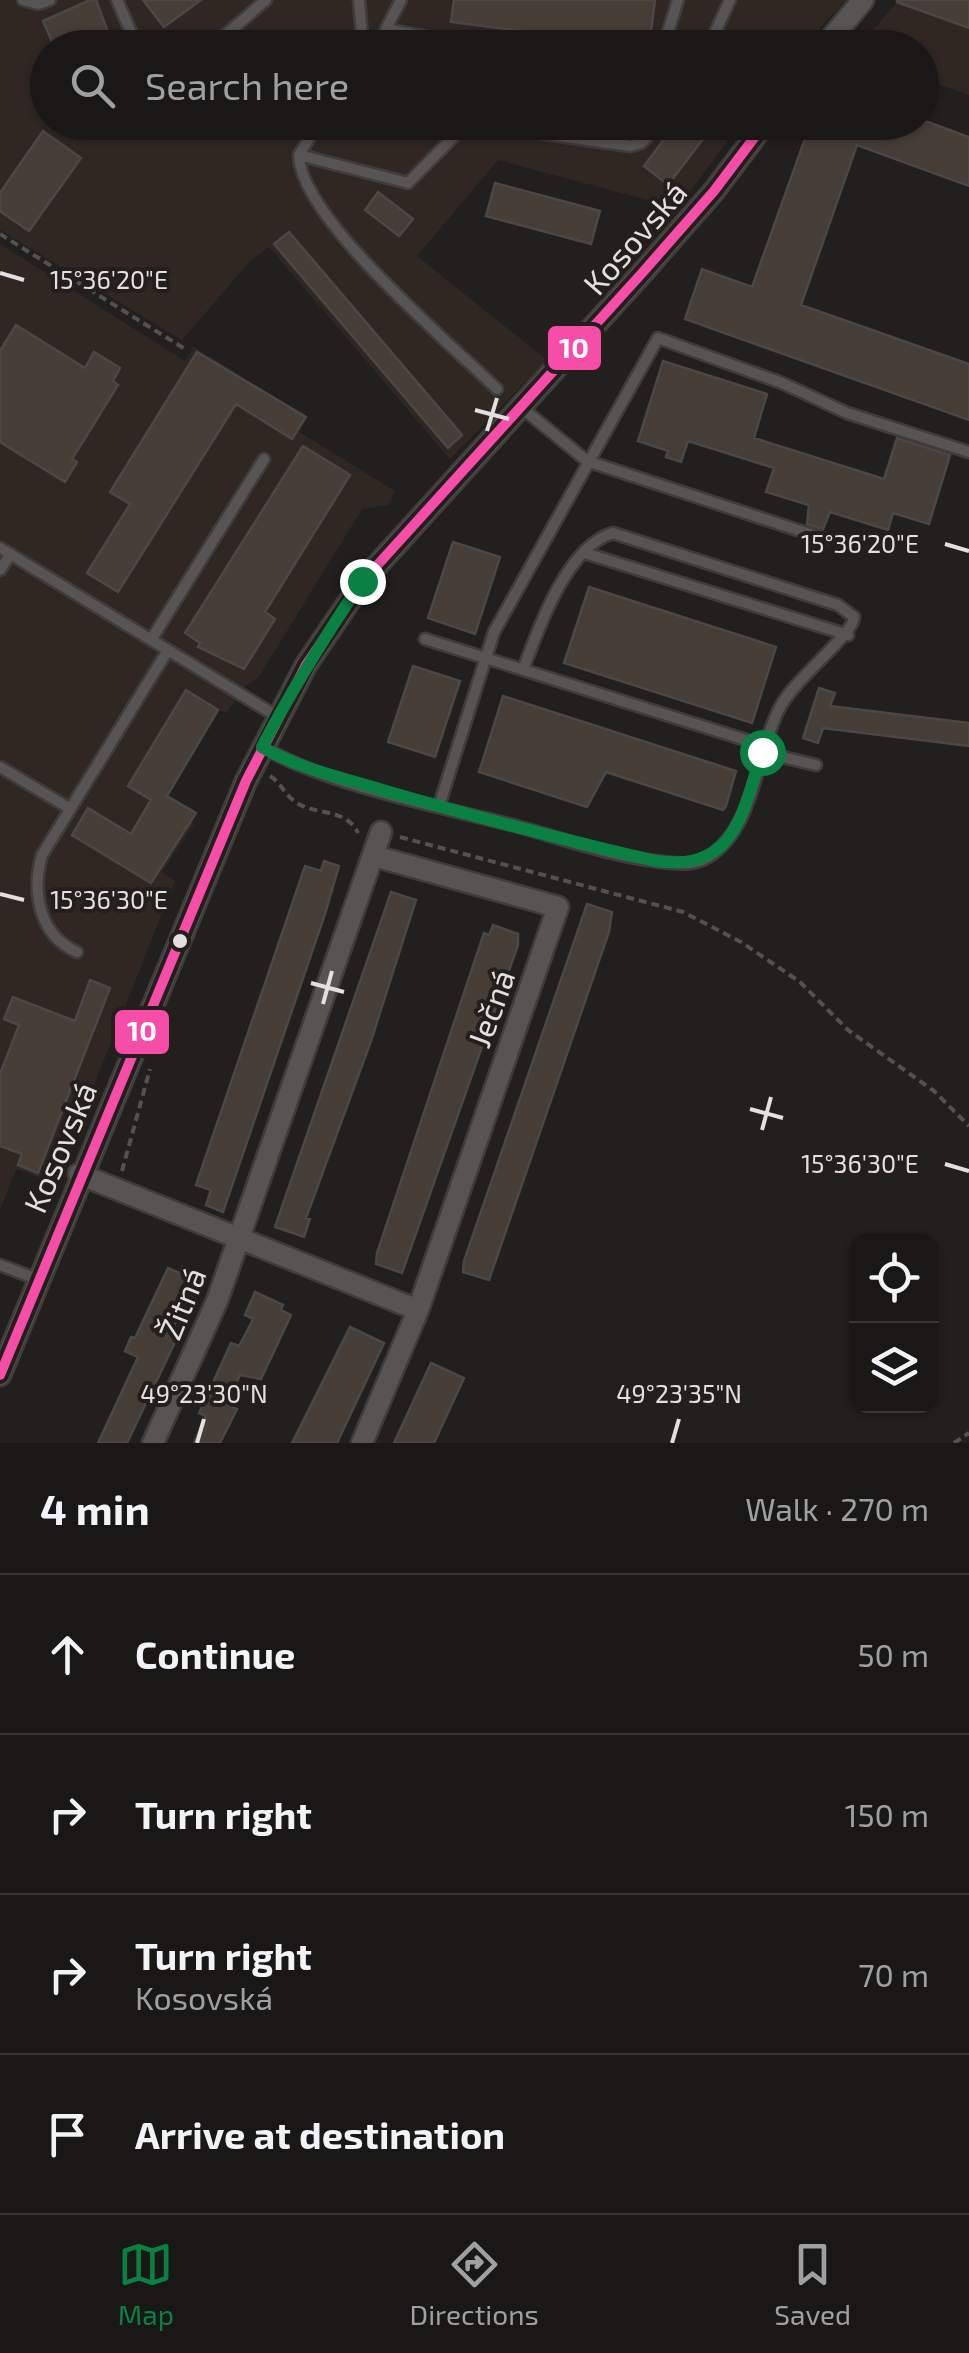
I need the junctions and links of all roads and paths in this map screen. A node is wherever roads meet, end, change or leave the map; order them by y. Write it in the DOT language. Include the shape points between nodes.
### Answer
graph roads {
  1 [pos="22,0"];
  2 [pos="50,0"];
  3 [pos="117,0"];
  4 [pos="266,0"];
  5 [pos="359,0"];
  6 [pos="401,0"];
  7 [pos="678,0"];
  8 [pos="730,0"];
  9 [pos="863,0"];
  10 [pos="130,30"];
  11 [pos="231,30"];
  12 [pos="362,30"];
  13 [pos="391,30"];
  14 [pos="669,30"];
  15 [pos="716,30"];
  16 [pos="838,30"];
  17 [pos="309,140"];
  18 [pos="449,140"];
  19 [pos="609,140"];
  20 [pos="645,140"];
  21 [pos="752,140"];
  22 [pos="299,156"];
  23 [pos="0,234"];
  24 [pos="185,349"];
  25 [pos="497,389"];
  26 [pos="522,408"];
  27 [pos="969,452"];
  28 [pos="264,459"];
  29 [pos="587,461"];
  30 [pos="825,538"];
  31 [pos="5,551"];
  32 [pos="585,553"];
  33 [pos="0,570"];
  34 [pos="848,635"];
  35 [pos="425,639"];
  36 [pos="151,640"];
  37 [pos="168,650"];
  38 [pos="484,657"];
  39 [pos="523,670"];
  40 [pos="278,717"];
  41 [pos="746,740"];
  42 [pos="762,752"];
  43 [pos="264,757"];
  44 [pos="816,766"];
  45 [pos="0,767"];
  46 [pos="438,806"];
  47 [pos="69,808"];
  48 [pos="381,832"];
  49 [pos="374,856"];
  50 [pos="78,952"];
  51 [pos="969,1126"];
  52 [pos="79,1174"];
  53 [pos="237,1240"];
  54 [pos="0,1266"];
  55 [pos="36,1279"];
  56 [pos="418,1310"];
  57 [pos="0,1375"];
  58 [pos="969,1434"];
  59 [pos="152,1443"];
  60 [pos="362,1443"];
  61 [pos="954,1443"];
  1 -- 2 [label="lane"];
  3 -- 10 [label="lane"];
  4 -- 11 [label="lane"];
  5 -- 12 [label="lane"];
  6 -- 13 [label="lane" via="386,29"];
  7 -- 14 [label="lane"];
  8 -- 15 [label="lane"];
  9 -- 16 [label="street"];
  17 -- 22 [label="lane"];
  18 -- 22 [label="lane" via="408,182"];
  19 -- 20 [label="lane" via="630,146"];
  21 -- 26 [label="street, Kosovská"];
  22 -- 25 [label="lane" via="301,178 328,222"];
  23 -- 24 [label="path"];
  26 -- 29 [label="lane"];
  26 -- 40 [label="street, Kosovská" via="362,581"];
  27 -- 29 [label="lane" via="847,413 658,338"];
  28 -- 36 [label="lane"];
  29 -- 30 [label="lane"];
  29 -- 38 [label="lane"];
  31 -- 33 [label="lane"];
  31 -- 36 [label="lane"];
  32 -- 34 [label="lane"];
  32 -- 34 [label="lane" via="601,536 630,538 838,605 854,617"];
  32 -- 39 [label="lane" via="548,604"];
  34 -- 42 [label="lane" via="794,685"];
  35 -- 38 [label="lane"];
  36 -- 37 [label="lane"];
  37 -- 40 [label="lane"];
  37 -- 47 [label="lane"];
  38 -- 39 [label="lane"];
  38 -- 46 [label="lane"];
  39 -- 41 [label="lane"];
  40 -- 43 [label="street, Kosovská"];
  42 -- 44 [label="lane"];
  42 -- 46 [label="lane" via="738,825 712,854 685,864"];
  43 -- 46 [label="lane"];
  43 -- 49 [label="path" via="293,800 353,823"];
  43 -- 52 [label="street, Kosovská"];
  45 -- 47 [label="lane"];
  47 -- 50 [label="lane" via="42,856 37,895 52,936"];
  48 -- 49 [label="street"];
  48 -- 51 [label="path" via="683,912 800,982 848,1030 934,1091"];
  49 -- 53 [label="street"];
  49 -- 56 [label="street, Ječná" via="558,906"];
  52 -- 53 [label="street"];
  52 -- 55 [label="street, Kosovská"];
  53 -- 56 [label="street"];
  53 -- 59 [label="street, Žitná" via="212,1313"];
  54 -- 55 [label="lane"];
  55 -- 57 [label="street, Kosovská"];
  56 -- 60 [label="street"];
  58 -- 61 [label="path"];
}
